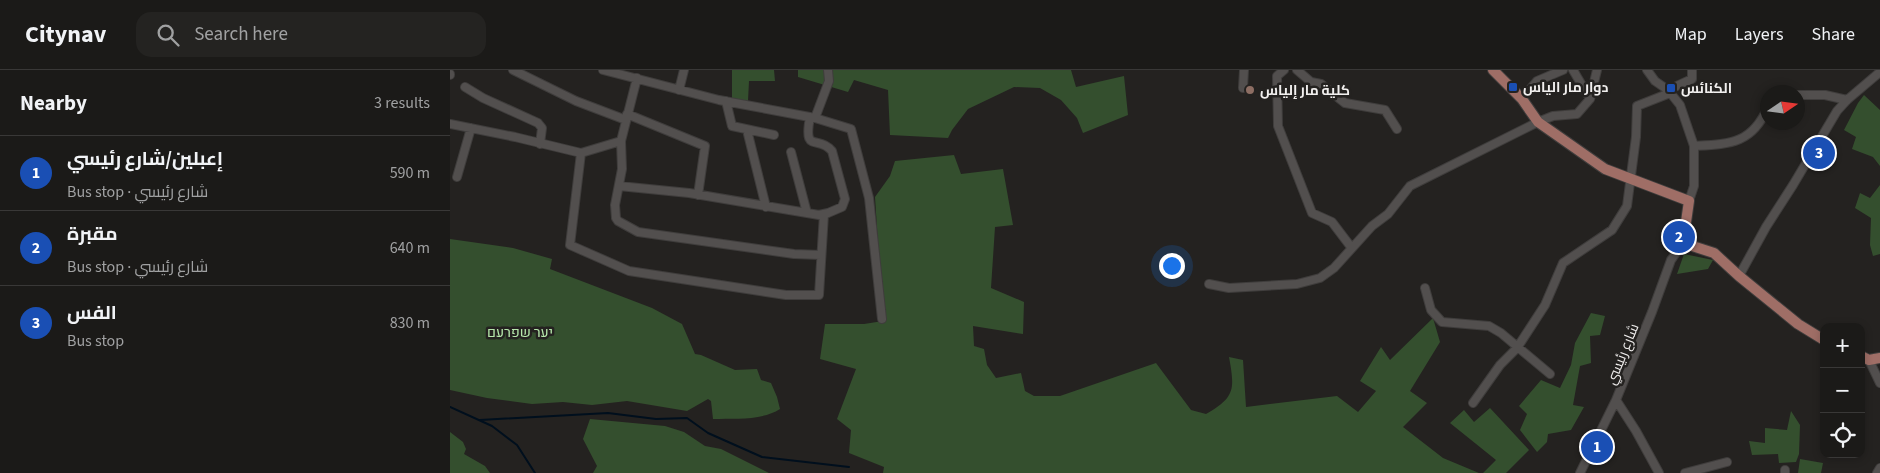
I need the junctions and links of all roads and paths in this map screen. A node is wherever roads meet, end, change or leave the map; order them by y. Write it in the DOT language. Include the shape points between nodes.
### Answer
graph roads {
  1 [pos="513,70"];
  2 [pos="603,70"];
  3 [pos="684,70"];
  4 [pos="828,70"];
  5 [pos="1244,70"];
  6 [pos="1284,70"];
  7 [pos="1298,70"];
  8 [pos="1493,70"];
  9 [pos="1563,70"];
  10 [pos="1573,70"];
  11 [pos="1597,70"];
  12 [pos="1647,70"];
  13 [pos="1692,70"];
  14 [pos="1880,72"];
  15 [pos="635,75"];
  16 [pos="466,87"];
  17 [pos="1243,88"];
  18 [pos="680,90"];
  19 [pos="1669,92"];
  20 [pos="1805,95"];
  21 [pos="1590,99"];
  22 [pos="1522,100"];
  23 [pos="1847,100"];
  24 [pos="726,101"];
  25 [pos="626,117"];
  26 [pos="812,118"];
  27 [pos="1538,122"];
  28 [pos="450,124"];
  29 [pos="1760,124"];
  30 [pos="470,128"];
  31 [pos="1398,129"];
  32 [pos="747,130"];
  33 [pos="774,135"];
  34 [pos="621,142"];
  35 [pos="540,144"];
  36 [pos="1694,146"];
  37 [pos="791,152"];
  38 [pos="581,153"];
  39 [pos="457,177"];
  40 [pos="1630,179"];
  41 [pos="619,186"];
  42 [pos="698,195"];
  43 [pos="1689,201"];
  44 [pos="766,207"];
  45 [pos="807,213"];
  46 [pos="824,214"];
  47 [pos="1683,243"];
  48 [pos="1351,247"];
  49 [pos="821,255"];
  50 [pos="1739,276"];
  51 [pos="1209,284"];
  52 [pos="1425,288"];
  53 [pos="882,319"];
  54 [pos="1820,338"];
  55 [pos="1517,348"];
  56 [pos="1865,358"];
  57 [pos="1880,358"];
  58 [pos="1550,374"];
  59 [pos="1880,382"];
  60 [pos="1616,400"];
  61 [pos="1473,403"];
  62 [pos="1727,462"];
  63 [pos="1880,468"];
  64 [pos="1580,473"];
  65 [pos="1659,473"];
  66 [pos="1685,473"];
  67 [pos="1877,473"];
  1 -- 25 [label="street" via="576,101"];
  2 -- 15 [label="street"];
  3 -- 18 [label="street"];
  4 -- 26 [label="street" via="829,81"];
  5 -- 17 [label="street"];
  6 -- 48 [label="street" via="1277,76 1278,126 1312,213 1332,222"];
  7 -- 31 [label="street" via="1345,103 1385,110"];
  8 -- 22 [label="main road"];
  9 -- 22 [label="street" via="1537,81"];
  10 -- 21 [label="street"];
  11 -- 21 [label="street"];
  12 -- 19 [label="street"];
  13 -- 19 [label="street" via="1692,79"];
  14 -- 23 [label="street"];
  15 -- 18 [label="street"];
  15 -- 25 [label="street"];
  16 -- 35 [label="street" via="482,98 538,123 542,128"];
  18 -- 24 [label="street"];
  19 -- 36 [label="street" via="1680,105"];
  19 -- 40 [label="street" via="1637,106"];
  20 -- 23 [label="street"];
  21 -- 27 [label="street" via="1577,114 1553,116"];
  22 -- 27 [label="main road"];
  23 -- 50 [label="street" via="1837,111"];
  24 -- 26 [label="street"];
  24 -- 32 [label="street" via="732,126"];
  25 -- 34 [label="street"];
  25 -- 42 [label="street" via="705,146"];
  26 -- 46 [label="street" via="807,130 809,138 814,144 827,146 832,151 845,199 842,207"];
  26 -- 53 [label="street" via="851,129 869,198"];
  27 -- 40 [label="main road" via="1605,169"];
  27 -- 48 [label="street" via="1410,186 1388,214"];
  28 -- 30 [label="street"];
  29 -- 36 [label="street" via="1742,139"];
  30 -- 35 [label="street"];
  30 -- 39 [label="street"];
  32 -- 33 [label="street"];
  32 -- 44 [label="street"];
  34 -- 38 [label="street"];
  34 -- 41 [label="street"];
  35 -- 38 [label="street"];
  36 -- 43 [label="street" via="1694,186"];
  37 -- 45 [label="street"];
  38 -- 49 [label="street" via="570,245 604,261 642,274 786,295 819,295"];
  40 -- 43 [label="main road"];
  40 -- 55 [label="street" via="1627,206 1612,230 1563,263 1545,305"];
  41 -- 42 [label="street"];
  41 -- 49 [label="street" via="616,218 638,232"];
  42 -- 44 [label="street"];
  43 -- 47 [label="main road"];
  44 -- 45 [label="street"];
  45 -- 46 [label="street"];
  46 -- 49 [label="street"];
  47 -- 50 [label="main road" via="1714,253"];
  47 -- 60 [label="street, شارع رئيسي" via="1671,260"];
  48 -- 51 [label="street" via="1334,268 1320,278 1297,284 1230,288"];
  50 -- 54 [label="main road" via="1798,324"];
  52 -- 55 [label="street" via="1431,310 1442,322 1489,326"];
  55 -- 58 [label="street"];
  55 -- 61 [label="street" via="1500,364"];
  56 -- 57 [label="main road"];
  56 -- 59 [label="street"];
  60 -- 64 [label="street, شارع رئيسي"];
  60 -- 65 [label="street"];
  62 -- 66 [label="street"];
  63 -- 67 [label="street"];
}
